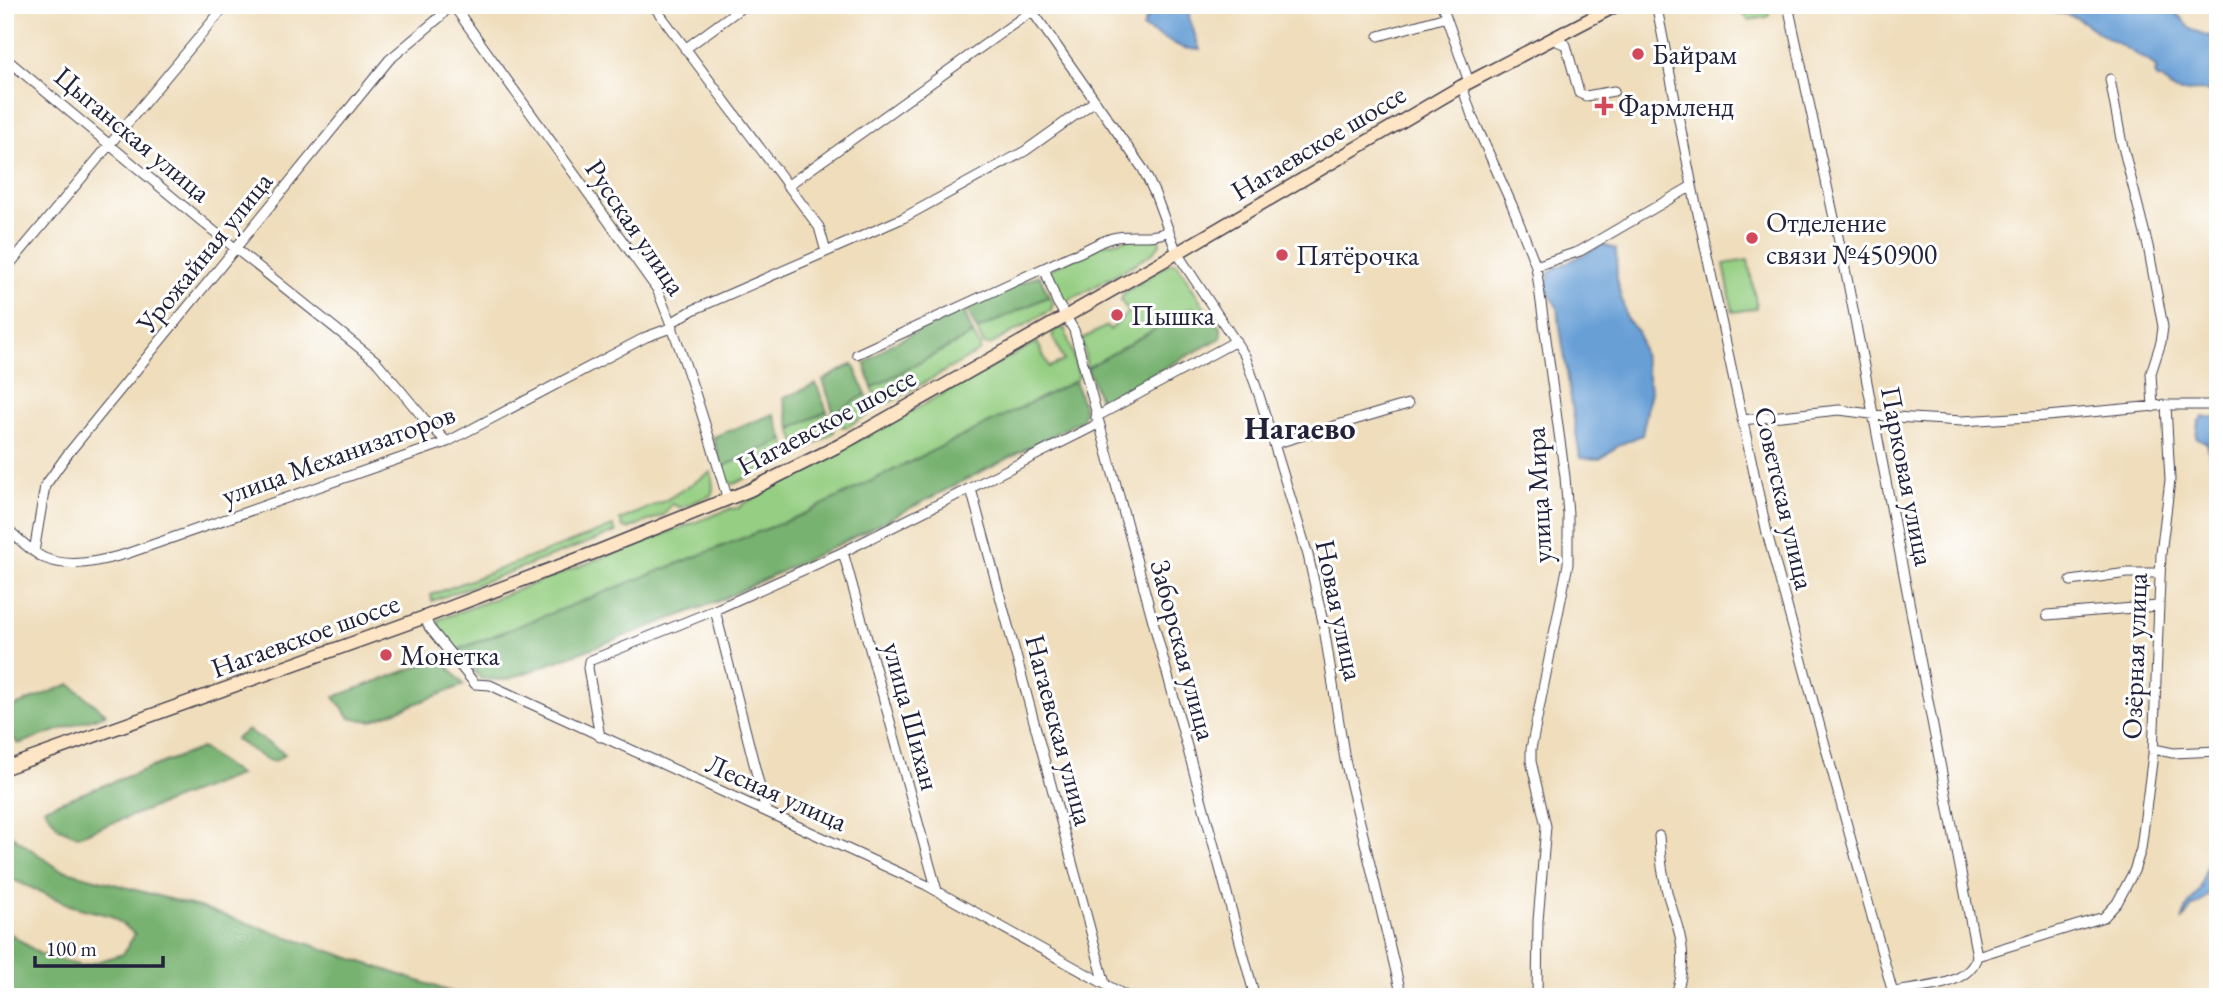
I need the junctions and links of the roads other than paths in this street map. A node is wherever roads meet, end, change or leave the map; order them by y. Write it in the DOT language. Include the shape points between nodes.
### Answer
graph roads {
  1 [pos="13,5"];
  2 [pos="226,5"];
  3 [pos="452,5"];
  4 [pos="653,5"];
  5 [pos="745,5"];
  6 [pos="1442,5"];
  7 [pos="1617,5"];
  8 [pos="1654,5"];
  9 [pos="1806,5"];
  10 [pos="1788,6"];
  11 [pos="1033,7"];
  12 [pos="5,14"];
  13 [pos="1446,17"];
  14 [pos="1379,36"];
  15 [pos="1552,39"];
  16 [pos="685,48"];
  17 [pos="5,58"];
  18 [pos="2110,79"];
  19 [pos="1466,84"];
  20 [pos="1614,91"];
  21 [pos="1095,101"];
  22 [pos="111,144"];
  23 [pos="787,186"];
  24 [pos="1692,186"];
  25 [pos="1169,231"];
  26 [pos="236,249"];
  27 [pos="826,252"];
  28 [pos="1177,254"];
  29 [pos="1536,266"];
  30 [pos="1044,268"];
  31 [pos="5,270"];
  32 [pos="1065,317"];
  33 [pos="672,325"];
  34 [pos="1236,341"];
  35 [pos="857,354"];
  36 [pos="1408,404"];
  37 [pos="2166,405"];
  38 [pos="2218,405"];
  39 [pos="2153,407"];
  40 [pos="1872,415"];
  41 [pos="1097,420"];
  42 [pos="1742,420"];
  43 [pos="447,442"];
  44 [pos="1274,444"];
  45 [pos="971,489"];
  46 [pos="727,500"];
  47 [pos="5,527"];
  48 [pos="34,552"];
  49 [pos="843,552"];
  50 [pos="2160,573"];
  51 [pos="2071,581"];
  52 [pos="2158,606"];
  53 [pos="715,610"];
  54 [pos="2047,615"];
  55 [pos="425,617"];
  56 [pos="600,737"];
  57 [pos="2154,749"];
  58 [pos="5,751"];
  59 [pos="2218,751"];
  60 [pos="8,767"];
  61 [pos="766,811"];
  62 [pos="1659,836"];
  63 [pos="937,891"];
  64 [pos="1978,956"];
  65 [pos="1105,984"];
  66 [pos="1894,994"];
  67 [pos="1128,997"];
  68 [pos="1255,997"];
  69 [pos="1402,997"];
  70 [pos="1537,997"];
  71 [pos="1675,997"];
  1 -- 12 [label="street"];
  2 -- 22 [label="street"];
  3 -- 26 [label="street, Урожайная улица" via="389,60"];
  3 -- 33 [label="street, Русская улица" via="657,289"];
  4 -- 16 [label="street"];
  5 -- 16 [label="street"];
  6 -- 13 [label="street, улица Мира"];
  7 -- 15 [label="street, Нагаевское шоссе"];
  8 -- 24 [label="street, Советская улица"];
  9 -- 10 [label="street"];
  10 -- 40 [label="street, Парковая улица"];
  11 -- 21 [label="street, Новая улица"];
  11 -- 23 [label="street"];
  13 -- 14 [label="street"];
  13 -- 19 [label="street, улица Мира"];
  15 -- 19 [label="street, Нагаевское шоссе"];
  15 -- 20 [label="street" via="1566,45 1579,93"];
  16 -- 23 [label="street"];
  17 -- 22 [label="street, Цыганская улица"];
  18 -- 39 [label="street" via="2162,327 2151,373"];
  19 -- 28 [label="street, Нагаевское шоссе"];
  19 -- 29 [label="street, улица Мира" via="1472,116"];
  21 -- 25 [label="street, Новая улица" via="1143,169"];
  21 -- 27 [label="street, улица Механизаторов" via="1025,151 903,218"];
  22 -- 26 [label="street, Цыганская улица"];
  22 -- 31 [label="street"];
  23 -- 27 [label="street" via="819,227"];
  24 -- 29 [label="street" via="1580,251"];
  24 -- 42 [label="street, Советская улица"];
  25 -- 28 [label="street, Новая улица"];
  25 -- 30 [label="street" via="1157,236 1114,237"];
  26 -- 43 [label="street, Цыганская улица" via="376,361"];
  26 -- 48 [label="street, Урожайная улица" via="45,486"];
  27 -- 33 [label="street, улица Механизаторов" via="693,310"];
  28 -- 32 [label="street, Нагаевское шоссе"];
  28 -- 34 [label="street, Новая улица"];
  29 -- 70 [label="street, улица Мира" via="1565,477 1568,544 1531,749 1546,826"];
  30 -- 32 [label="street, Заборская улица"];
  30 -- 35 [label="street"];
  32 -- 41 [label="street, Заборская улица" via="1074,330"];
  32 -- 46 [label="street, Нагаевское шоссе" via="840,444"];
  33 -- 43 [label="street, улица Механизаторов"];
  33 -- 46 [label="street, Русская улица"];
  34 -- 41 [label="street"];
  34 -- 44 [label="street, Новая улица"];
  36 -- 44 [label="street"];
  37 -- 38 [label="street"];
  37 -- 39 [label="street"];
  37 -- 50 [label="street, Озёрная улица" via="2170,480"];
  39 -- 40 [label="street" via="1962,421"];
  40 -- 42 [label="street" via="1839,410"];
  40 -- 64 [label="street, Парковая улица"];
  41 -- 45 [label="street"];
  41 -- 68 [label="street, Заборская улица"];
  42 -- 66 [label="street, Советская улица" via="1767,533"];
  43 -- 48 [label="street, улица Механизаторов" via="126,554 71,562 46,559"];
  44 -- 69 [label="street, Новая улица" via="1308,555 1345,760"];
  45 -- 49 [label="street"];
  45 -- 65 [label="street, Нагаевская улица"];
  46 -- 55 [label="street, Нагаевское шоссе"];
  47 -- 48 [label="street"];
  49 -- 53 [label="street"];
  49 -- 63 [label="street, улица Шихан"];
  50 -- 51 [label="street"];
  50 -- 52 [label="street, Озёрная улица"];
  52 -- 54 [label="street"];
  52 -- 57 [label="street, Озёрная улица"];
  53 -- 56 [label="street" via="589,661"];
  53 -- 61 [label="street"];
  55 -- 56 [label="street, Лесная улица" via="475,684 490,685"];
  55 -- 60 [label="street, Нагаевское шоссе"];
  56 -- 61 [label="street, Лесная улица"];
  57 -- 59 [label="street"];
  57 -- 64 [label="street, Озёрная улица" via="2141,849 2117,903 2104,917 2090,923"];
  58 -- 60 [label="street"];
  61 -- 63 [label="street, Лесная улица"];
  62 -- 71 [label="street" via="1667,892 1682,946"];
  63 -- 65 [label="street, Лесная улица"];
  64 -- 66 [label="street" via="1969,972 1957,979"];
  65 -- 67 [label="street, Лесная улица"];
}
